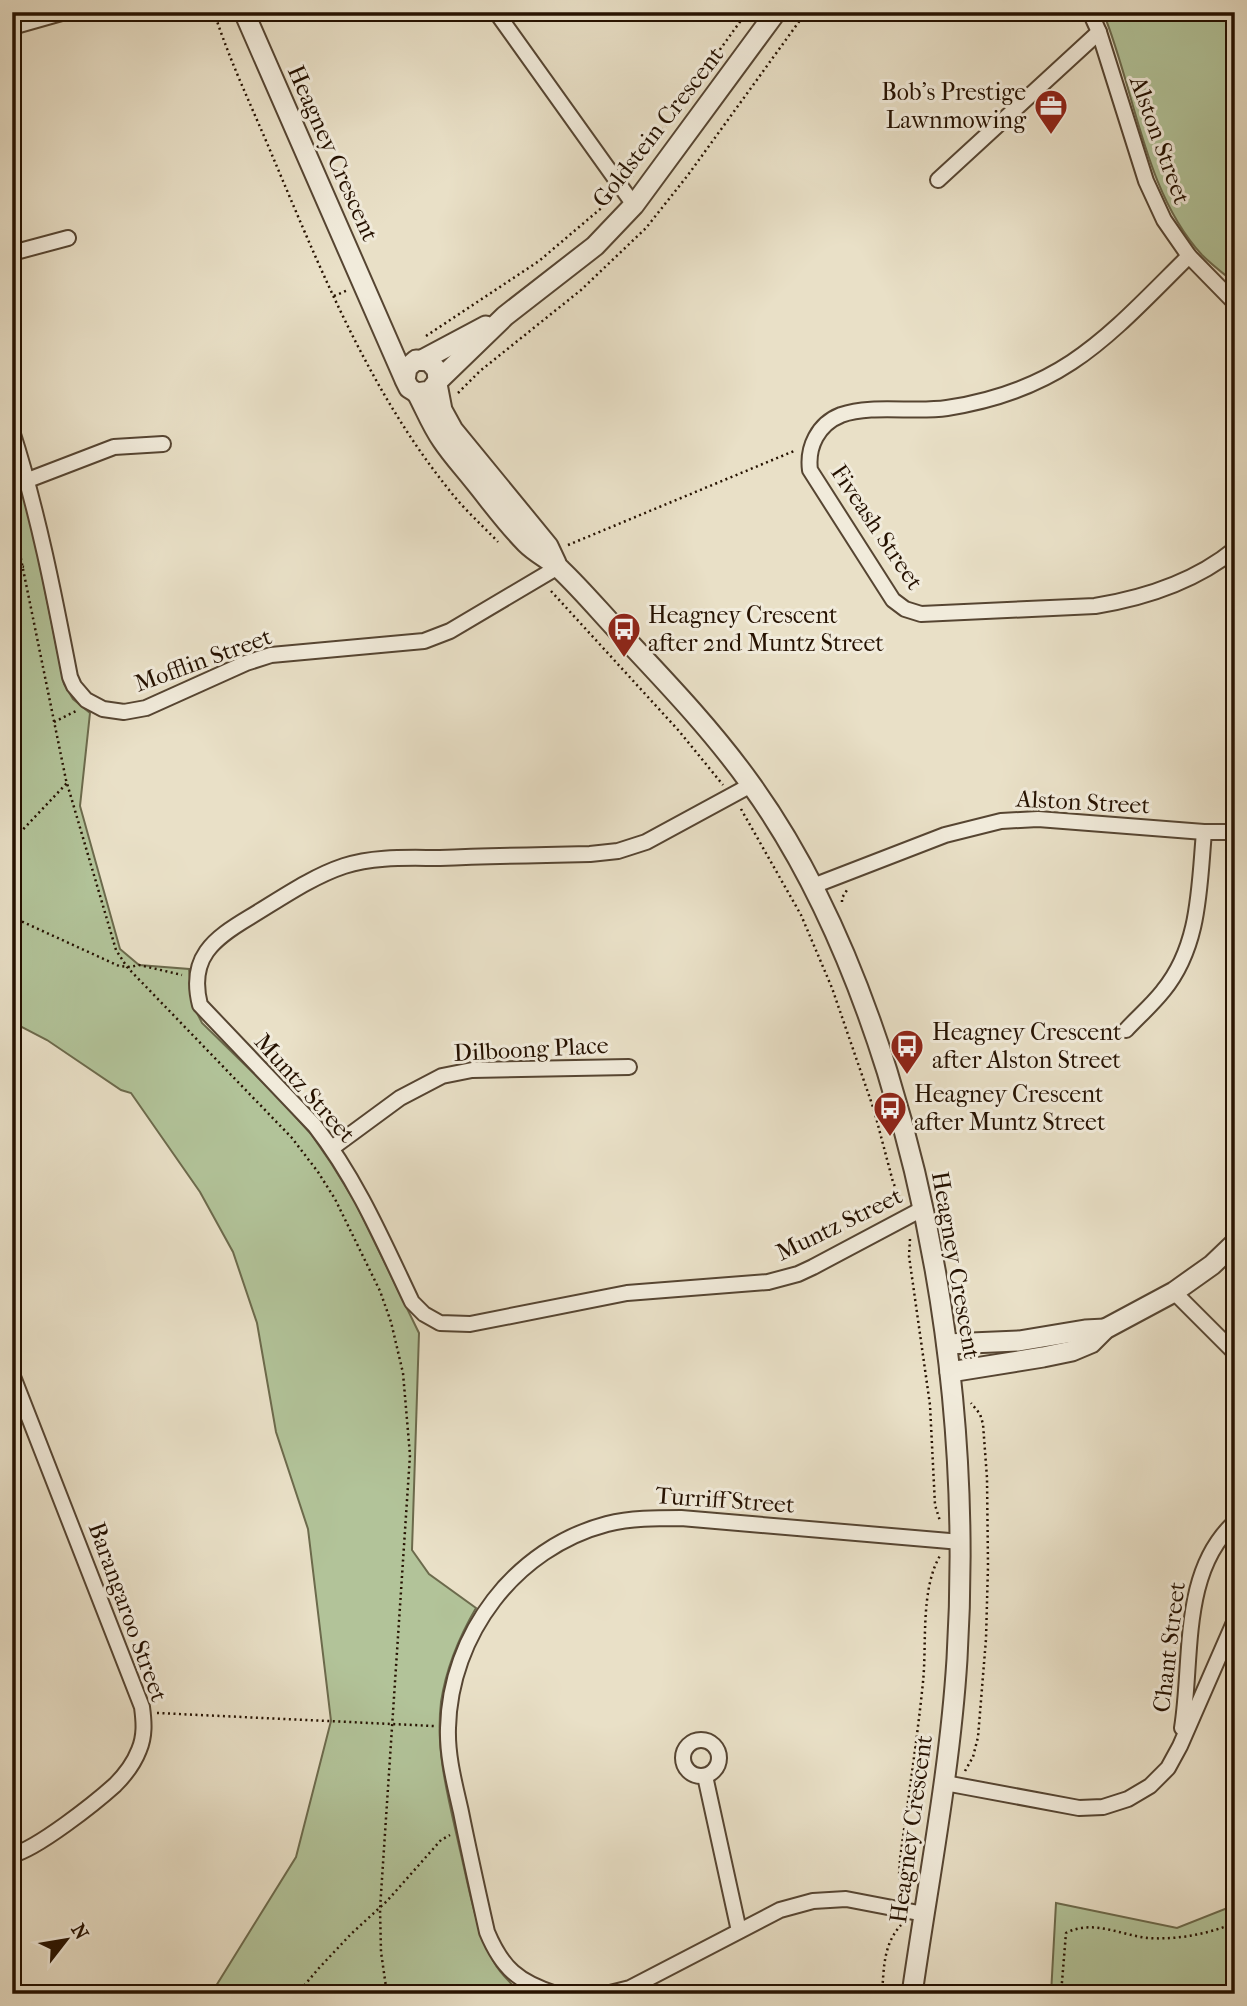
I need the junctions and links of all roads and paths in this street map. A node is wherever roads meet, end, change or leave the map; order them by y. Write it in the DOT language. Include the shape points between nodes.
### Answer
graph roads {
  1 [pos="65,12"];
  2 [pos="214,12"];
  3 [pos="244,12"];
  4 [pos="496,12"];
  5 [pos="747,12"];
  6 [pos="776,12"];
  7 [pos="806,12"];
  8 [pos="1090,12"];
  9 [pos="12,27"];
  10 [pos="1099,32"];
  11 [pos="938,180"];
  12 [pos="622,188"];
  13 [pos="634,205"];
  14 [pos="68,238"];
  15 [pos="12,253"];
  16 [pos="1189,256"];
  17 [pos="1235,303"];
  18 [pos="376,314"];
  19 [pos="505,316"];
  20 [pos="424,337"];
  21 [pos="423,359"];
  22 [pos="437,383"];
  23 [pos="411,386"];
  24 [pos="455,399"];
  25 [pos="12,430"];
  26 [pos="447,434"];
  27 [pos="163,444"];
  28 [pos="810,450"];
  29 [pos="28,480"];
  30 [pos="12,515"];
  31 [pos="505,549"];
  32 [pos="1235,549"];
  33 [pos="560,557"];
  34 [pos="12,564"];
  35 [pos="24,567"];
  36 [pos="540,576"];
  37 [pos="86,700"];
  38 [pos="54,722"];
  39 [pos="67,783"];
  40 [pos="751,785"];
  41 [pos="732,795"];
  42 [pos="1204,832"];
  43 [pos="1235,832"];
  44 [pos="12,841"];
  45 [pos="822,882"];
  46 [pos="850,886"];
  47 [pos="842,898"];
  48 [pos="843,908"];
  49 [pos="12,917"];
  50 [pos="127,967"];
  51 [pos="197,976"];
  52 [pos="1126,1030"];
  53 [pos="629,1067"];
  54 [pos="332,1148"];
  55 [pos="916,1213"];
  56 [pos="1235,1243"];
  57 [pos="1174,1292"];
  58 [pos="1105,1329"];
  59 [pos="947,1343"];
  60 [pos="1235,1353"];
  61 [pos="950,1372"];
  62 [pos="12,1374"];
  63 [pos="970,1397"];
  64 [pos="1235,1522"];
  65 [pos="951,1541"];
  66 [pos="1235,1620"];
  67 [pos="143,1715"];
  68 [pos="393,1724"];
  69 [pos="448,1727"];
  70 [pos="1180,1746"];
  71 [pos="705,1776"];
  72 [pos="953,1784"];
  73 [pos="464,1830"];
  74 [pos="12,1855"];
  75 [pos="380,1907"];
  76 [pos="914,1912"];
  77 [pos="1235,1923"];
  78 [pos="739,1931"];
  79 [pos="297,1994"];
  80 [pos="387,1994"];
  81 [pos="556,1994"];
  82 [pos="606,1994"];
  83 [pos="882,1994"];
  84 [pos="912,1994"];
  85 [pos="1060,1994"];
  1 -- 9 [label="street"];
  2 -- 31 [label="path" via="247,100 371,372 433,469"];
  3 -- 18 [label="street, Heagney Crescent"];
  4 -- 12 [label="street"];
  5 -- 12 [label="path"];
  6 -- 13 [label="street, Goldstein Crescent"];
  7 -- 24 [label="path" via="646,229 581,290 464,385"];
  8 -- 10 [label="street, Alston Street"];
  10 -- 11 [label="street"];
  10 -- 16 [label="street, Alston Street" via="1146,181 1164,220"];
  12 -- 13 [label="street"];
  12 -- 20 [label="path" via="539,261"];
  13 -- 19 [label="street, Goldstein Crescent" via="573,265"];
  14 -- 15 [label="street"];
  16 -- 17 [label="street, Alston Street"];
  16 -- 28 [label="street, Fiveash Street" via="1107,337 1056,373 980,403 839,416 826,424"];
  18 -- 21 [label="street, Heagney Crescent" via="407,352"];
  18 -- 23 [label="street, Heagney Crescent"];
  19 -- 21 [label="street, Goldstein Crescent"];
  19 -- 22 [label="street, Goldstein Crescent"];
  21 -- 22 [label="street" via="437,370"];
  21 -- 23 [label="street" via="407,368"];
  22 -- 23 [label="street" via="430,391"];
  22 -- 26 [label="street, Heagney Crescent"];
  23 -- 26 [label="street, Heagney Crescent"];
  25 -- 29 [label="street"];
  26 -- 33 [label="street, Heagney Crescent" via="508,511 525,542"];
  27 -- 29 [label="street" via="114,447"];
  28 -- 32 [label="street, Fiveash Street" via="810,470 893,600 920,614 1116,603 1194,575"];
  28 -- 33 [label="path" via="789,452"];
  29 -- 37 [label="street" via="70,677"];
  30 -- 35 [label="path"];
  33 -- 36 [label="street, Mofflin Street"];
  33 -- 40 [label="street, Heagney Crescent" via="701,719"];
  34 -- 35 [label="path"];
  35 -- 38 [label="path"];
  36 -- 37 [label="street, Mofflin Street" via="450,631 424,641 271,655 146,708 124,712"];
  36 -- 41 [label="path"];
  37 -- 38 [label="path"];
  38 -- 39 [label="path"];
  39 -- 44 [label="path"];
  39 -- 50 [label="path" via="109,932"];
  40 -- 41 [label="street"];
  40 -- 45 [label="street, Heagney Crescent"];
  41 -- 51 [label="street" via="646,842 618,851 387,859 342,867 313,879 223,933 208,948"];
  41 -- 55 [label="path" via="801,915 832,988 893,1182"];
  42 -- 43 [label="street, Alston Street"];
  42 -- 45 [label="street, Alston Street" via="1038,819 1001,821 945,835"];
  42 -- 52 [label="street" via="1192,938 1164,991"];
  45 -- 47 [label="path"];
  45 -- 55 [label="street, Heagney Crescent" via="901,1117"];
  46 -- 47 [label="path"];
  47 -- 48 [label="path"];
  49 -- 50 [label="path"];
  50 -- 51 [label="path" via="139,965"];
  50 -- 68 [label="path" via="303,1151 335,1199 391,1322 403,1373 410,1455"];
  51 -- 54 [label="street, Muntz Street" via="195,986 205,1013"];
  53 -- 54 [label="street, Dilboong Place" via="472,1070 442,1076 406,1094"];
  54 -- 55 [label="street, Muntz Street" via="357,1188 412,1302 424,1314 450,1325 628,1293 768,1282 805,1270"];
  55 -- 59 [label="street, Heagney Crescent"];
  55 -- 65 [label="path" via="909,1256 930,1400 936,1504"];
  56 -- 57 [label="street"];
  57 -- 58 [label="street"];
  57 -- 60 [label="street"];
  58 -- 59 [label="street" via="1019,1341"];
  58 -- 61 [label="street" via="1091,1343 1072,1351"];
  59 -- 61 [label="street, Heagney Crescent"];
  61 -- 65 [label="street, Heagney Crescent" via="958,1450"];
  62 -- 67 [label="street, Barangaroo Street"];
  63 -- 72 [label="path" via="983,1424 987,1478 986,1639 978,1737 973,1758"];
  64 -- 70 [label="street, Chant Street" via="1206,1558 1198,1582"];
  65 -- 69 [label="street, Turriff Street" via="681,1518 606,1524 551,1548 493,1599 464,1648 453,1681"];
  65 -- 72 [label="street, Heagney Crescent" via="957,1662"];
  65 -- 76 [label="path" via="933,1567 929,1583 923,1683 900,1859 899,1876"];
  66 -- 70 [label="street, Chant Street"];
  67 -- 68 [label="path"];
  67 -- 74 [label="street, Barangaroo Street" via="140,1748 114,1786 36,1845"];
  68 -- 69 [label="path"];
  68 -- 75 [label="path"];
  69 -- 73 [label="street, Turriff Street" via="450,1763"];
  70 -- 72 [label="street, Chant Street" via="1168,1768 1150,1786 1103,1807 1079,1808"];
  71 -- 78 [label="street"];
  72 -- 76 [label="street, Heagney Crescent"];
  73 -- 75 [label="path" via="441,1840"];
  73 -- 81 [label="street, Turriff Street" via="496,1954 512,1973"];
  75 -- 79 [label="path"];
  75 -- 80 [label="path"];
  76 -- 78 [label="street" via="846,1899 813,1901 780,1910"];
  76 -- 83 [label="path" via="889,1943"];
  76 -- 84 [label="street, Heagney Crescent"];
  77 -- 85 [label="path" via="1186,1938 1078,1927 1066,1933"];
  78 -- 82 [label="street" via="630,1988"];
}
